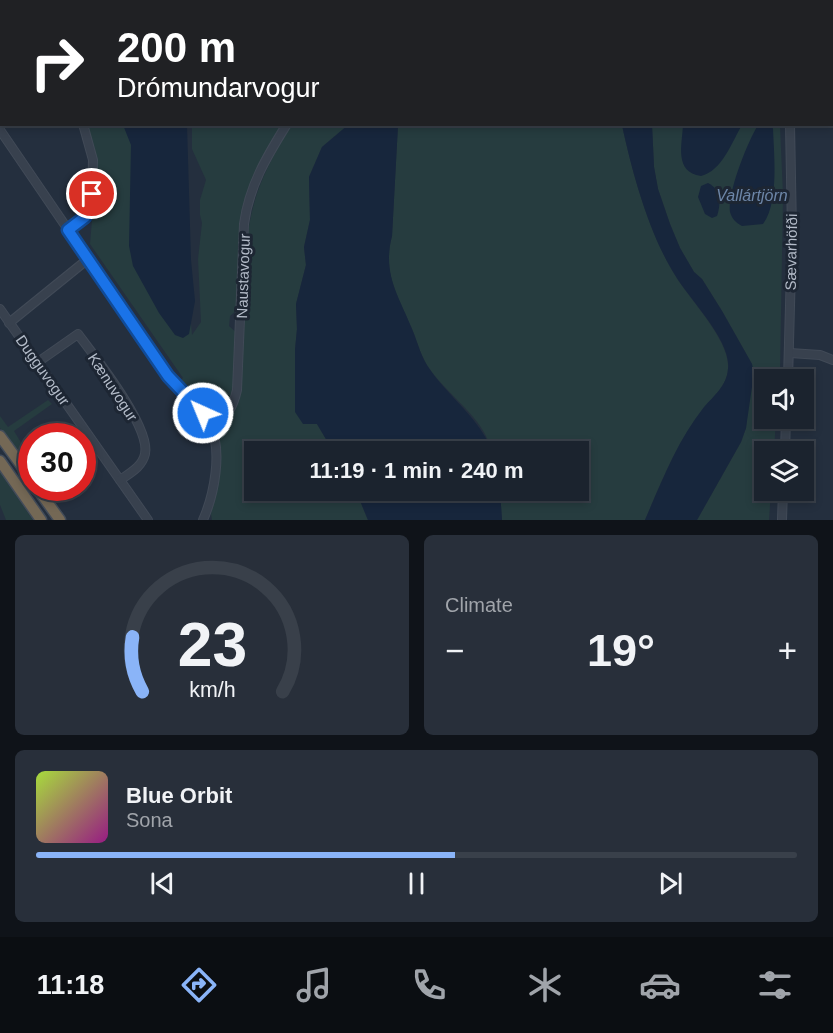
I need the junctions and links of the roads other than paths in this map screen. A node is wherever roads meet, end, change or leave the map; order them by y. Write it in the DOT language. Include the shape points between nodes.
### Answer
graph roads {
  1 [pos="84,126"];
  2 [pos="286,126"];
  3 [pos="790,126"];
  4 [pos="0,130"];
  5 [pos="68,230"];
  6 [pos="88,259"];
  7 [pos="0,309"];
  8 [pos="9,322"];
  9 [pos="790,353"];
  10 [pos="833,360"];
  11 [pos="38,362"];
  12 [pos="789,369"];
  13 [pos="211,425"];
  14 [pos="0,436"];
  15 [pos="0,461"];
  16 [pos="18,461"];
  17 [pos="120,480"];
  18 [pos="46,501"];
  19 [pos="783,501"];
  20 [pos="41,520"];
  21 [pos="60,520"];
  22 [pos="148,520"];
  23 [pos="203,520"];
  24 [pos="782,520"];
  1 -- 5 [label="street" via="93,160 92,194 85,217"];
  2 -- 13 [label="street, Naustavogur" via="261,168 248,202 237,390 230,411"];
  3 -- 9 [label="street, Sævarhöfði"];
  4 -- 5 [label="street"];
  5 -- 6 [label="street"];
  6 -- 8 [label="street"];
  6 -- 13 [label="street" via="168,376"];
  7 -- 8 [label="street, Dugguvogur"];
  8 -- 11 [label="street, Dugguvogur"];
  9 -- 10 [label="street"];
  9 -- 12 [label="street, Sævarhöfði"];
  11 -- 17 [label="street, Dugguvogur"];
  11 -- 17 [label="street, Kænuvogur" via="78,334 129,406 146,452 135,470"];
  13 -- 23 [label="street" via="214,482"];
  14 -- 16 [label="highway"];
  15 -- 20 [label="highway"];
  17 -- 22 [label="street, Dugguvogur"];
  18 -- 21 [label="highway"];
  19 -- 24 [label="street"];
}
